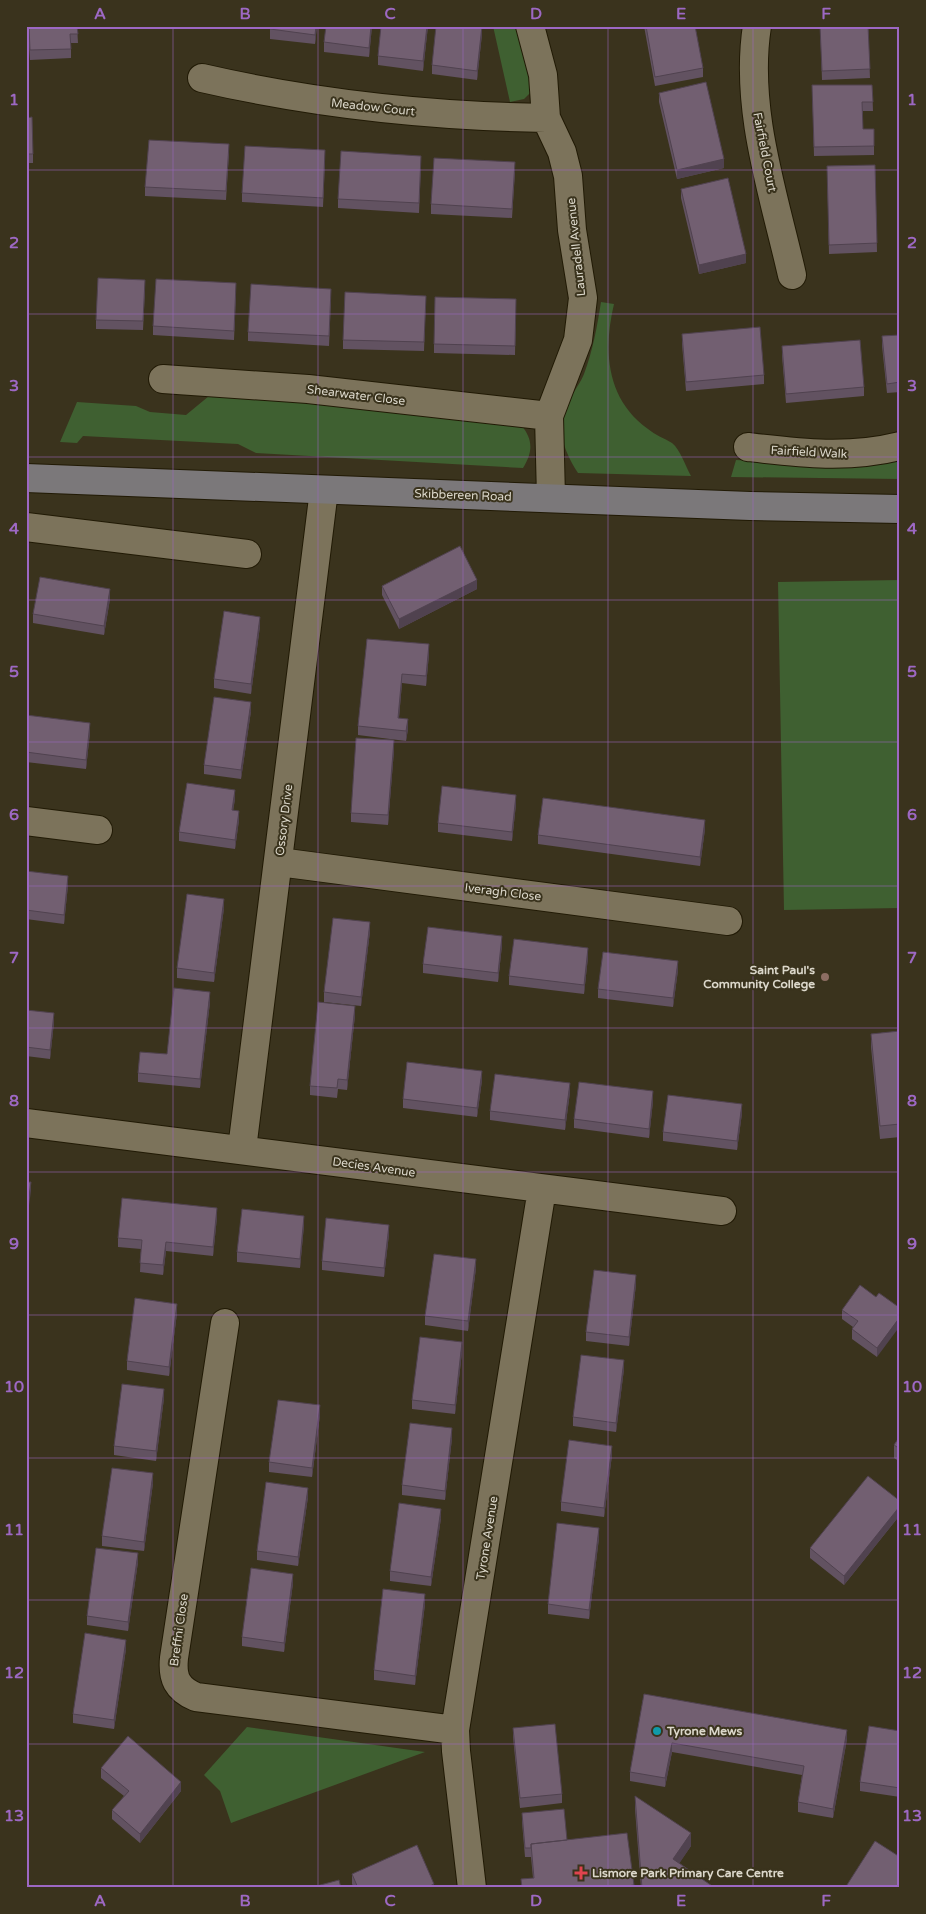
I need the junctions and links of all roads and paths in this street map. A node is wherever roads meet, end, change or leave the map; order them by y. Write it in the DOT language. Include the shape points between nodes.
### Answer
graph roads {
  1 [pos="530,26"];
  2 [pos="757,26"];
  3 [pos="202,78"];
  4 [pos="546,118"];
  5 [pos="792,275"];
  6 [pos="163,379"];
  7 [pos="549,416"];
  8 [pos="900,446"];
  9 [pos="748,447"];
  10 [pos="26,478"];
  11 [pos="324,490"];
  12 [pos="551,498"];
  13 [pos="900,509"];
  14 [pos="26,527"];
  15 [pos="247,554"];
  16 [pos="26,820"];
  17 [pos="98,830"];
  18 [pos="279,862"];
  19 [pos="728,921"];
  20 [pos="26,1123"];
  21 [pos="242,1149"];
  22 [pos="542,1189"];
  23 [pos="722,1211"];
  24 [pos="225,1323"];
  25 [pos="455,1730"];
  26 [pos="472,1888"];
  1 -- 4 [label="street, Lauradell Avenue" via="544,75"];
  2 -- 5 [label="street, Fairfield Court" via="753,71 756,110"];
  3 -- 4 [label="street, Meadow Court" via="270,94 376,108"];
  4 -- 7 [label="street, Lauradell Avenue" via="562,152 568,176 572,230 583,298 578,340"];
  6 -- 7 [label="street, Shearwater Close" via="308,389"];
  7 -- 12 [label="street, Lauradell Avenue"];
  8 -- 9 [label="street, Fairfield Walk" via="848,455 810,455"];
  10 -- 11 [label="street, Skibbereen Road"];
  11 -- 12 [label="street, Skibbereen Road"];
  11 -- 18 [label="street, Ossory Drive"];
  12 -- 13 [label="street, Skibbereen Road"];
  14 -- 15 [label="street"];
  16 -- 17 [label="street"];
  18 -- 19 [label="street, Iveragh Close"];
  18 -- 21 [label="street, Ossory Drive"];
  20 -- 21 [label="street, Decies Avenue"];
  21 -- 22 [label="street, Decies Avenue"];
  22 -- 23 [label="street, Decies Avenue"];
  22 -- 25 [label="street, Tyrone Avenue"];
  24 -- 25 [label="street, Breffni Close" via="174,1658 176,1684 196,1697"];
  25 -- 26 [label="street, Tyrone Avenue"];
}
